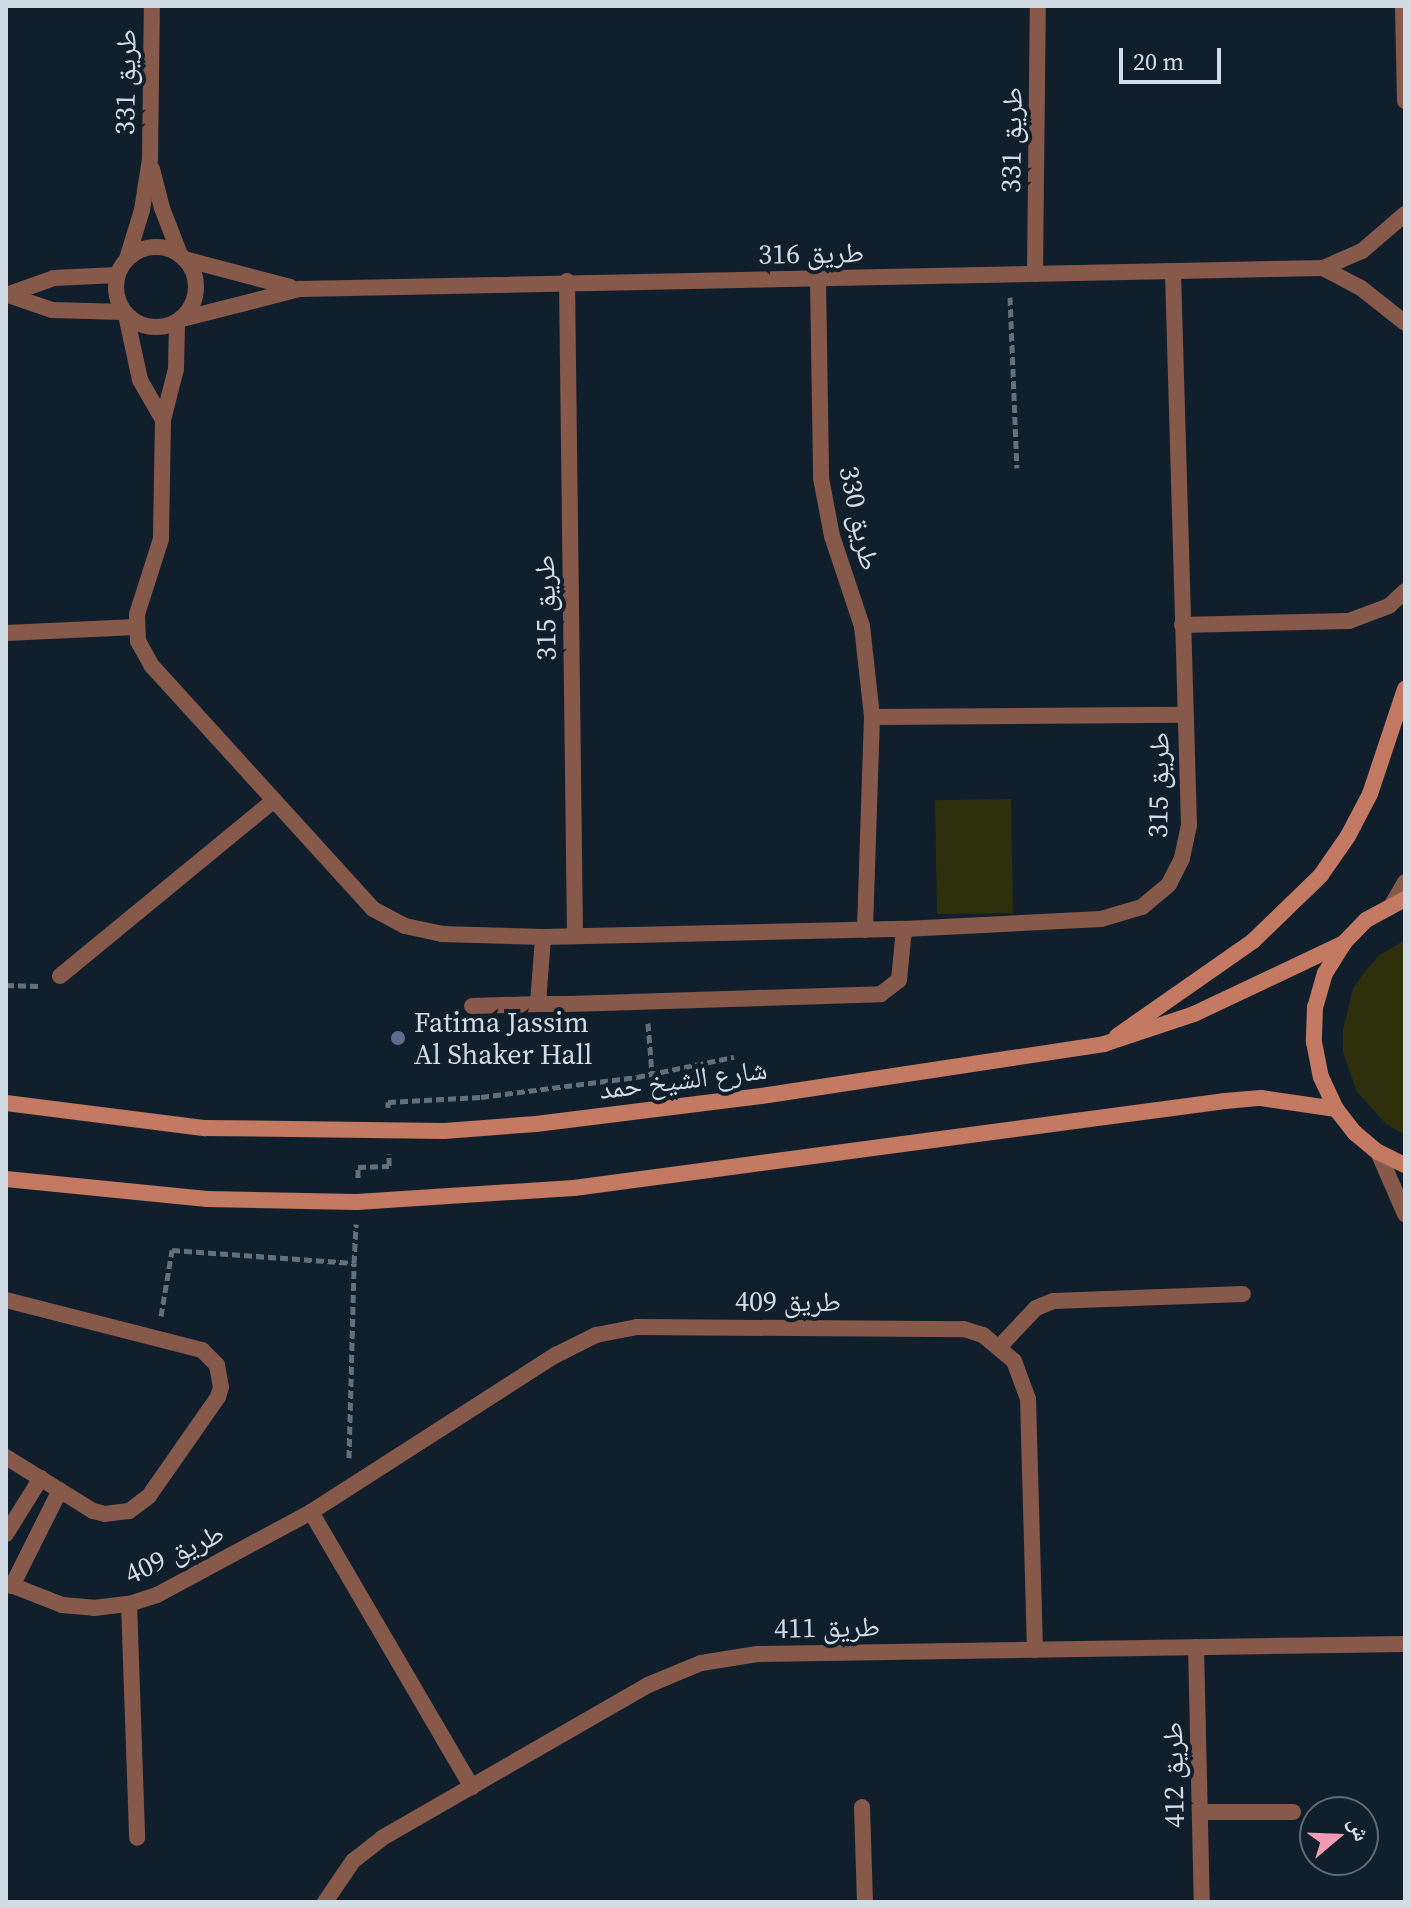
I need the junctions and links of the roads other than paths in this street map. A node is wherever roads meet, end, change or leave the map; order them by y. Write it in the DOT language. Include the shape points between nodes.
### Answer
graph roads {
  1 [pos="152,6"];
  2 [pos="1038,6"];
  3 [pos="1403,6"];
  4 [pos="1405,101"];
  5 [pos="150,159"];
  6 [pos="1405,214"];
  7 [pos="182,257"];
  8 [pos="127,259"];
  9 [pos="1323,268"];
  10 [pos="1173,272"];
  11 [pos="1035,274"];
  12 [pos="117,275"];
  13 [pos="818,279"];
  14 [pos="567,281"];
  15 [pos="300,289"];
  16 [pos="7,295"];
  17 [pos="125,314"];
  18 [pos="179,320"];
  19 [pos="1405,323"];
  20 [pos="163,420"];
  21 [pos="1405,591"];
  22 [pos="1182,625"];
  23 [pos="136,627"];
  24 [pos="6,633"];
  25 [pos="1405,689"];
  26 [pos="1185,715"];
  27 [pos="872,717"];
  28 [pos="273,801"];
  29 [pos="1405,882"];
  30 [pos="1399,901"];
  31 [pos="904,929"];
  32 [pos="865,930"];
  33 [pos="575,935"];
  34 [pos="543,937"];
  35 [pos="1344,943"];
  36 [pos="60,976"];
  37 [pos="538,1004"];
  38 [pos="472,1006"];
  39 [pos="1104,1044"];
  40 [pos="6,1103"];
  41 [pos="1336,1109"];
  42 [pos="1378,1152"];
  43 [pos="1405,1165"];
  44 [pos="6,1179"];
  45 [pos="1405,1214"];
  46 [pos="1243,1294"];
  47 [pos="6,1300"];
  48 [pos="1000,1346"];
  49 [pos="6,1457"];
  50 [pos="41,1478"];
  51 [pos="60,1490"];
  52 [pos="311,1512"];
  53 [pos="6,1534"];
  54 [pos="9,1584"];
  55 [pos="129,1604"];
  56 [pos="1405,1644"];
  57 [pos="1196,1647"];
  58 [pos="1035,1650"];
  59 [pos="472,1787"];
  60 [pos="862,1807"];
  61 [pos="1200,1812"];
  62 [pos="1293,1812"];
  63 [pos="137,1838"];
  64 [pos="325,1902"];
  65 [pos="865,1902"];
  66 [pos="1202,1902"];
  1 -- 5 [label="street, طريق 331"];
  2 -- 11 [label="street, طريق 331"];
  3 -- 4 [label="street"];
  5 -- 7 [label="street, طريق 331"];
  5 -- 8 [label="street, طريق 331"];
  6 -- 9 [label="street, طريق 316" via="1362,251"];
  7 -- 8 [label="street" via="159,247"];
  7 -- 15 [label="street, طريق 316"];
  7 -- 18 [label="street" via="192,270 195,296"];
  8 -- 12 [label="street"];
  9 -- 10 [label="street, طريق 316"];
  9 -- 19 [label="street, طريق 316" via="1361,288"];
  10 -- 11 [label="street, طريق 316"];
  10 -- 22 [label="street, طريق 315"];
  11 -- 13 [label="street, طريق 316"];
  12 -- 16 [label="street" via="54,278"];
  12 -- 17 [label="street" via="118,301"];
  13 -- 14 [label="street, طريق 316"];
  13 -- 27 [label="street, طريق 330" via="821,478 832,536 862,626"];
  14 -- 15 [label="street, طريق 316"];
  14 -- 33 [label="street, طريق 315"];
  15 -- 18 [label="street, طريق 316"];
  16 -- 17 [label="street" via="52,310"];
  17 -- 18 [label="street" via="156,328"];
  17 -- 20 [label="street" via="140,380"];
  18 -- 20 [label="street" via="176,369"];
  20 -- 23 [label="street" via="161,539"];
  21 -- 22 [label="street" via="1389,606 1349,621"];
  22 -- 26 [label="street, طريق 315"];
  23 -- 24 [label="street"];
  23 -- 28 [label="street, طريق 315" via="152,666"];
  25 -- 39 [label="main road" via="1370,794 1321,875 1253,941"];
  26 -- 27 [label="street"];
  26 -- 31 [label="street, طريق 315" via="1189,825 1182,858 1169,884 1142,907 1101,919"];
  27 -- 32 [label="street, طريق 330"];
  28 -- 34 [label="street, طريق 315" via="358,896 388,919 442,934"];
  28 -- 36 [label="street"];
  29 -- 30 [label="street"];
  30 -- 35 [label="main road" via="1366,920"];
  31 -- 32 [label="street, طريق 315"];
  31 -- 37 [label="street" via="899,980 881,994"];
  32 -- 33 [label="street, طريق 315"];
  33 -- 34 [label="street, طريق 315"];
  34 -- 37 [label="street"];
  35 -- 39 [label="main road, شارع الشيخ حمد" via="1194,1014"];
  35 -- 41 [label="main road" via="1325,973 1315,1019 1321,1077"];
  37 -- 38 [label="street"];
  39 -- 40 [label="main road, شارع الشيخ حمد" via="768,1095 444,1131 205,1128"];
  41 -- 42 [label="main road"];
  41 -- 44 [label="main road" via="1261,1098 1225,1101 574,1188 372,1201 207,1199"];
  42 -- 43 [label="main road"];
  42 -- 45 [label="street"];
  46 -- 48 [label="street" via="1053,1301 1036,1308"];
  47 -- 51 [label="street" via="202,1350 221,1375 218,1397 141,1505 105,1514"];
  48 -- 52 [label="street, طريق 409" via="964,1329 944,1328 637,1327 596,1335 556,1355"];
  48 -- 58 [label="street" via="1019,1370 1028,1399"];
  49 -- 50 [label="street"];
  50 -- 51 [label="street"];
  50 -- 53 [label="street"];
  51 -- 54 [label="street"];
  52 -- 55 [label="street, طريق 409" via="157,1595"];
  52 -- 59 [label="street"];
  54 -- 55 [label="street, طريق 409" via="62,1605"];
  55 -- 63 [label="street"];
  56 -- 57 [label="street, طريق 411"];
  57 -- 58 [label="street, طريق 411"];
  57 -- 61 [label="street, طريق 412"];
  58 -- 59 [label="street, طريق 411" via="757,1654 701,1663 648,1685"];
  59 -- 64 [label="street, طريق 411" via="382,1838 353,1861"];
  60 -- 65 [label="street"];
  61 -- 62 [label="street"];
  61 -- 66 [label="street, طريق 412"];
}
